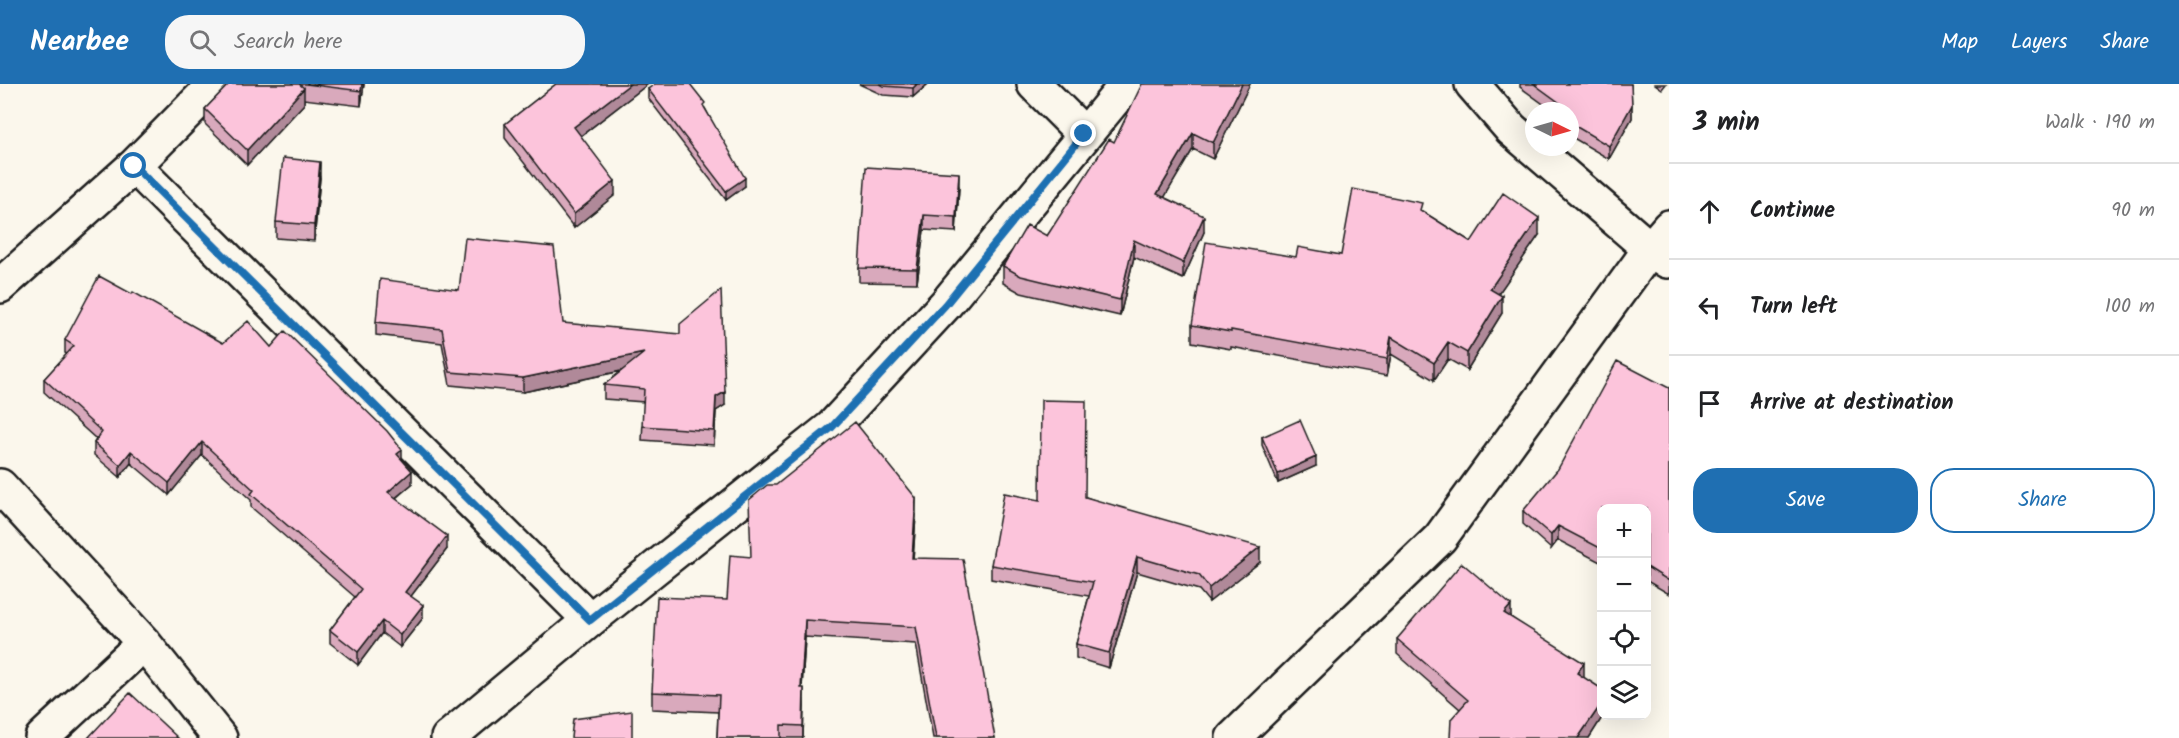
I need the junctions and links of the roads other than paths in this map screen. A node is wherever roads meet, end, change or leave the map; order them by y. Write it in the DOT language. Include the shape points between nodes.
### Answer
graph roads {
  1 [pos="214,84"];
  2 [pos="1034,84"];
  3 [pos="1127,84"];
  4 [pos="1472,84"];
  5 [pos="1084,134"];
  6 [pos="134,166"];
  7 [pos="1663,246"];
  8 [pos="0,286"];
  9 [pos="0,486"];
  10 [pos="590,620"];
  11 [pos="144,643"];
  12 [pos="42,738"];
  13 [pos="219,738"];
  14 [pos="448,738"];
  15 [pos="1233,738"];
  1 -- 6 [label="street"];
  2 -- 5 [label="street"];
  3 -- 5 [label="street"];
  4 -- 7 [label="street" via="1511,129"];
  5 -- 10 [label="street" via="945,305 832,427"];
  6 -- 8 [label="street"];
  6 -- 10 [label="street"];
  7 -- 15 [label="street" via="1440,538"];
  9 -- 11 [label="street"];
  10 -- 14 [label="street"];
  11 -- 12 [label="street"];
  11 -- 13 [label="street"];
}
